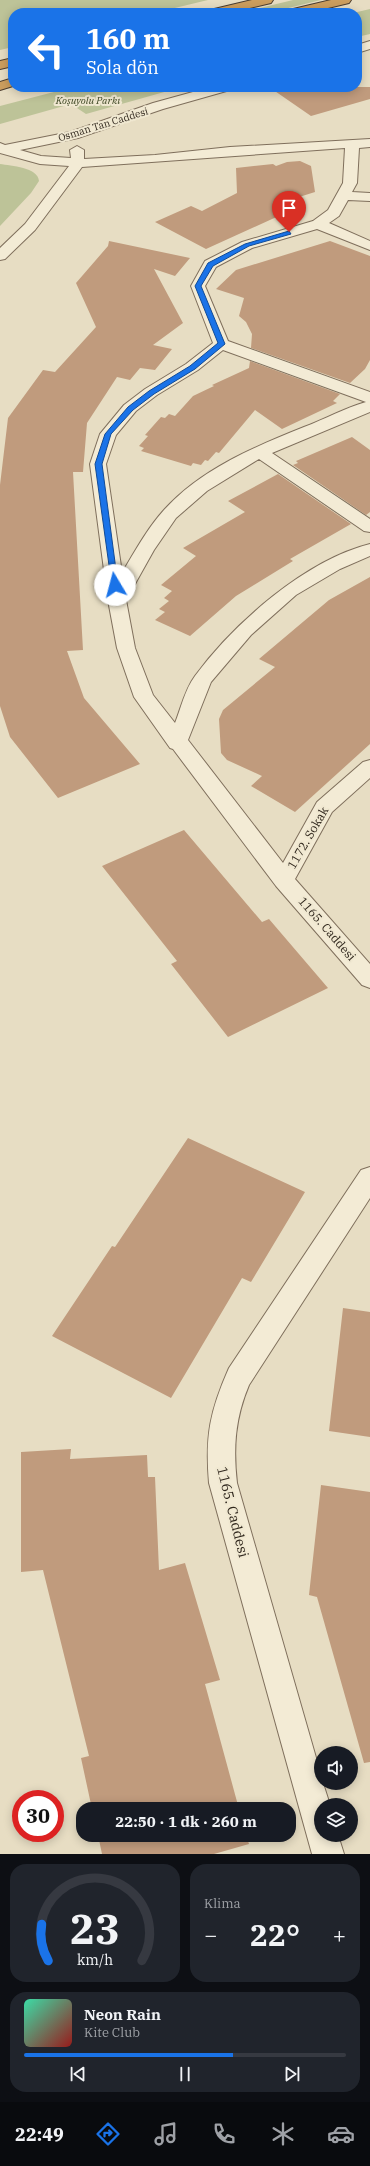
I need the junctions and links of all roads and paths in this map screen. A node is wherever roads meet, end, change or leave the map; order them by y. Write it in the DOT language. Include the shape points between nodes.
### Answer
graph roads {
  1 [pos="267,0"];
  2 [pos="345,0"];
  3 [pos="234,8"];
  4 [pos="313,8"];
  5 [pos="207,92"];
  6 [pos="69,129"];
  7 [pos="352,143"];
  8 [pos="370,143"];
  9 [pos="0,146"];
  10 [pos="78,163"];
  11 [pos="345,196"];
  12 [pos="370,197"];
  13 [pos="318,224"];
  14 [pos="370,246"];
  15 [pos="0,256"];
  16 [pos="221,344"];
  17 [pos="370,398"];
  18 [pos="370,406"];
  19 [pos="260,452"];
  20 [pos="370,527"];
  21 [pos="370,549"];
  22 [pos="117,600"];
  23 [pos="177,743"];
  24 [pos="370,767"];
  25 [pos="284,880"];
  26 [pos="370,979"];
  27 [pos="370,1177"];
  28 [pos="314,1805"];
  29 [pos="324,1842"];
  30 [pos="328,1854"];
  1 -- 3 [label="highway"];
  2 -- 4 [label="highway"];
  5 -- 6 [label="street, Osman Tan Caddesi"];
  6 -- 9 [label="street, Osman Tan Caddesi"];
  6 -- 10 [label="street" via="77,146"];
  7 -- 8 [label="street"];
  7 -- 10 [label="street"];
  7 -- 11 [label="street" via="350,183"];
  9 -- 10 [label="street" via="40,160"];
  10 -- 15 [label="street" via="30,227"];
  11 -- 12 [label="street"];
  11 -- 13 [label="street" via="334,213"];
  13 -- 14 [label="street"];
  13 -- 16 [label="street" via="247,245 210,264 198,286"];
  16 -- 17 [label="street"];
  16 -- 22 [label="street, 1165. Caddesi" via="192,367 130,408 108,434 98,464"];
  18 -- 19 [label="street"];
  19 -- 20 [label="street"];
  19 -- 22 [label="street" via="214,477 179,505 148,544"];
  21 -- 23 [label="street" via="334,565 290,591 244,631 202,680"];
  22 -- 23 [label="street, 1165. Caddesi" via="126,648 144,697"];
  23 -- 25 [label="street, 1165. Caddesi"];
  24 -- 25 [label="street, 1172. Sokak" via="324,807"];
  25 -- 26 [label="street, 1165. Caddesi"];
  27 -- 28 [label="street, 1165. Caddesi" via="239,1377 228,1400 219,1450 223,1484"];
  29 -- 30 [label="street"];
}
